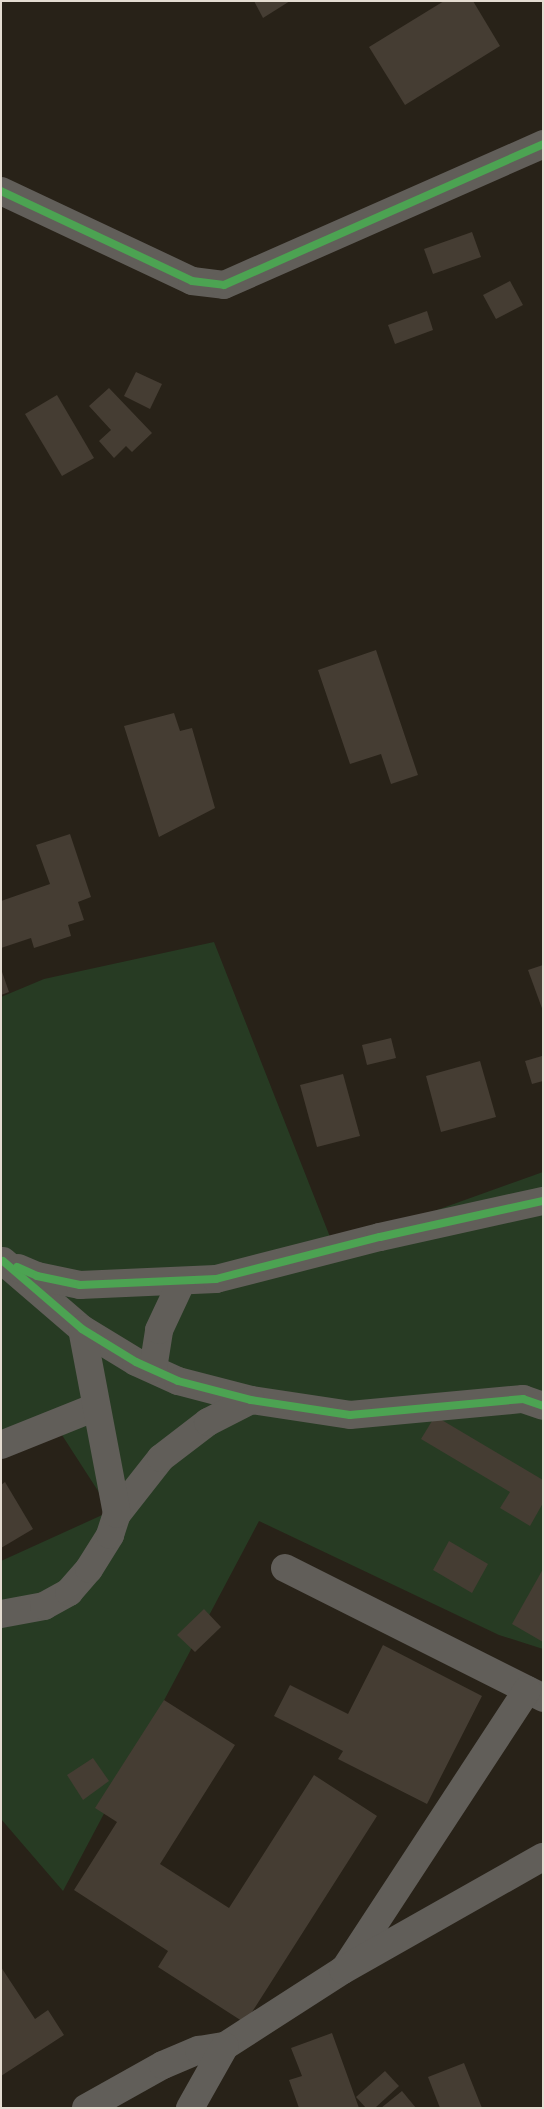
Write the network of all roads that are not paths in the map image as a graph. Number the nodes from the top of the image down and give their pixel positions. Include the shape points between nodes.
1 (543, 144) edge
2 (1, 191) edge
3 (543, 1201) edge
4 (2, 1260) edge
5 (182, 1281) junction
6 (82, 1329) junction
7 (153, 1369) junction
8 (251, 1400) junction
9 (536, 1401) edge
10 (96, 1407) junction
11 (1, 1445) edge
12 (117, 1514) junction
13 (285, 1568) dead end
14 (1, 1614) edge
15 (535, 1694) edge
16 (543, 1858) edge
17 (343, 1970) junction
18 (224, 2046) junction
19 (86, 2108) edge
20 (190, 2108) edge

1 - 2 street via 224,285 192,281
3 - 5 street via 380,1237 242,1273
4 - 5 street via 37,1276 80,1285
4 - 6 street
5 - 7 street via 159,1330
6 - 7 street
6 - 10 street
7 - 8 street via 178,1381
8 - 9 street via 350,1415
8 - 12 street via 208,1422 161,1458
10 - 11 street
10 - 12 street via 113,1478
12 - 14 street via 110,1535 89,1569 69,1592 44,1606
13 - 15 street
15 - 17 street
16 - 17 street
17 - 18 street
18 - 19 street via 199,2050 163,2065
18 - 20 street

